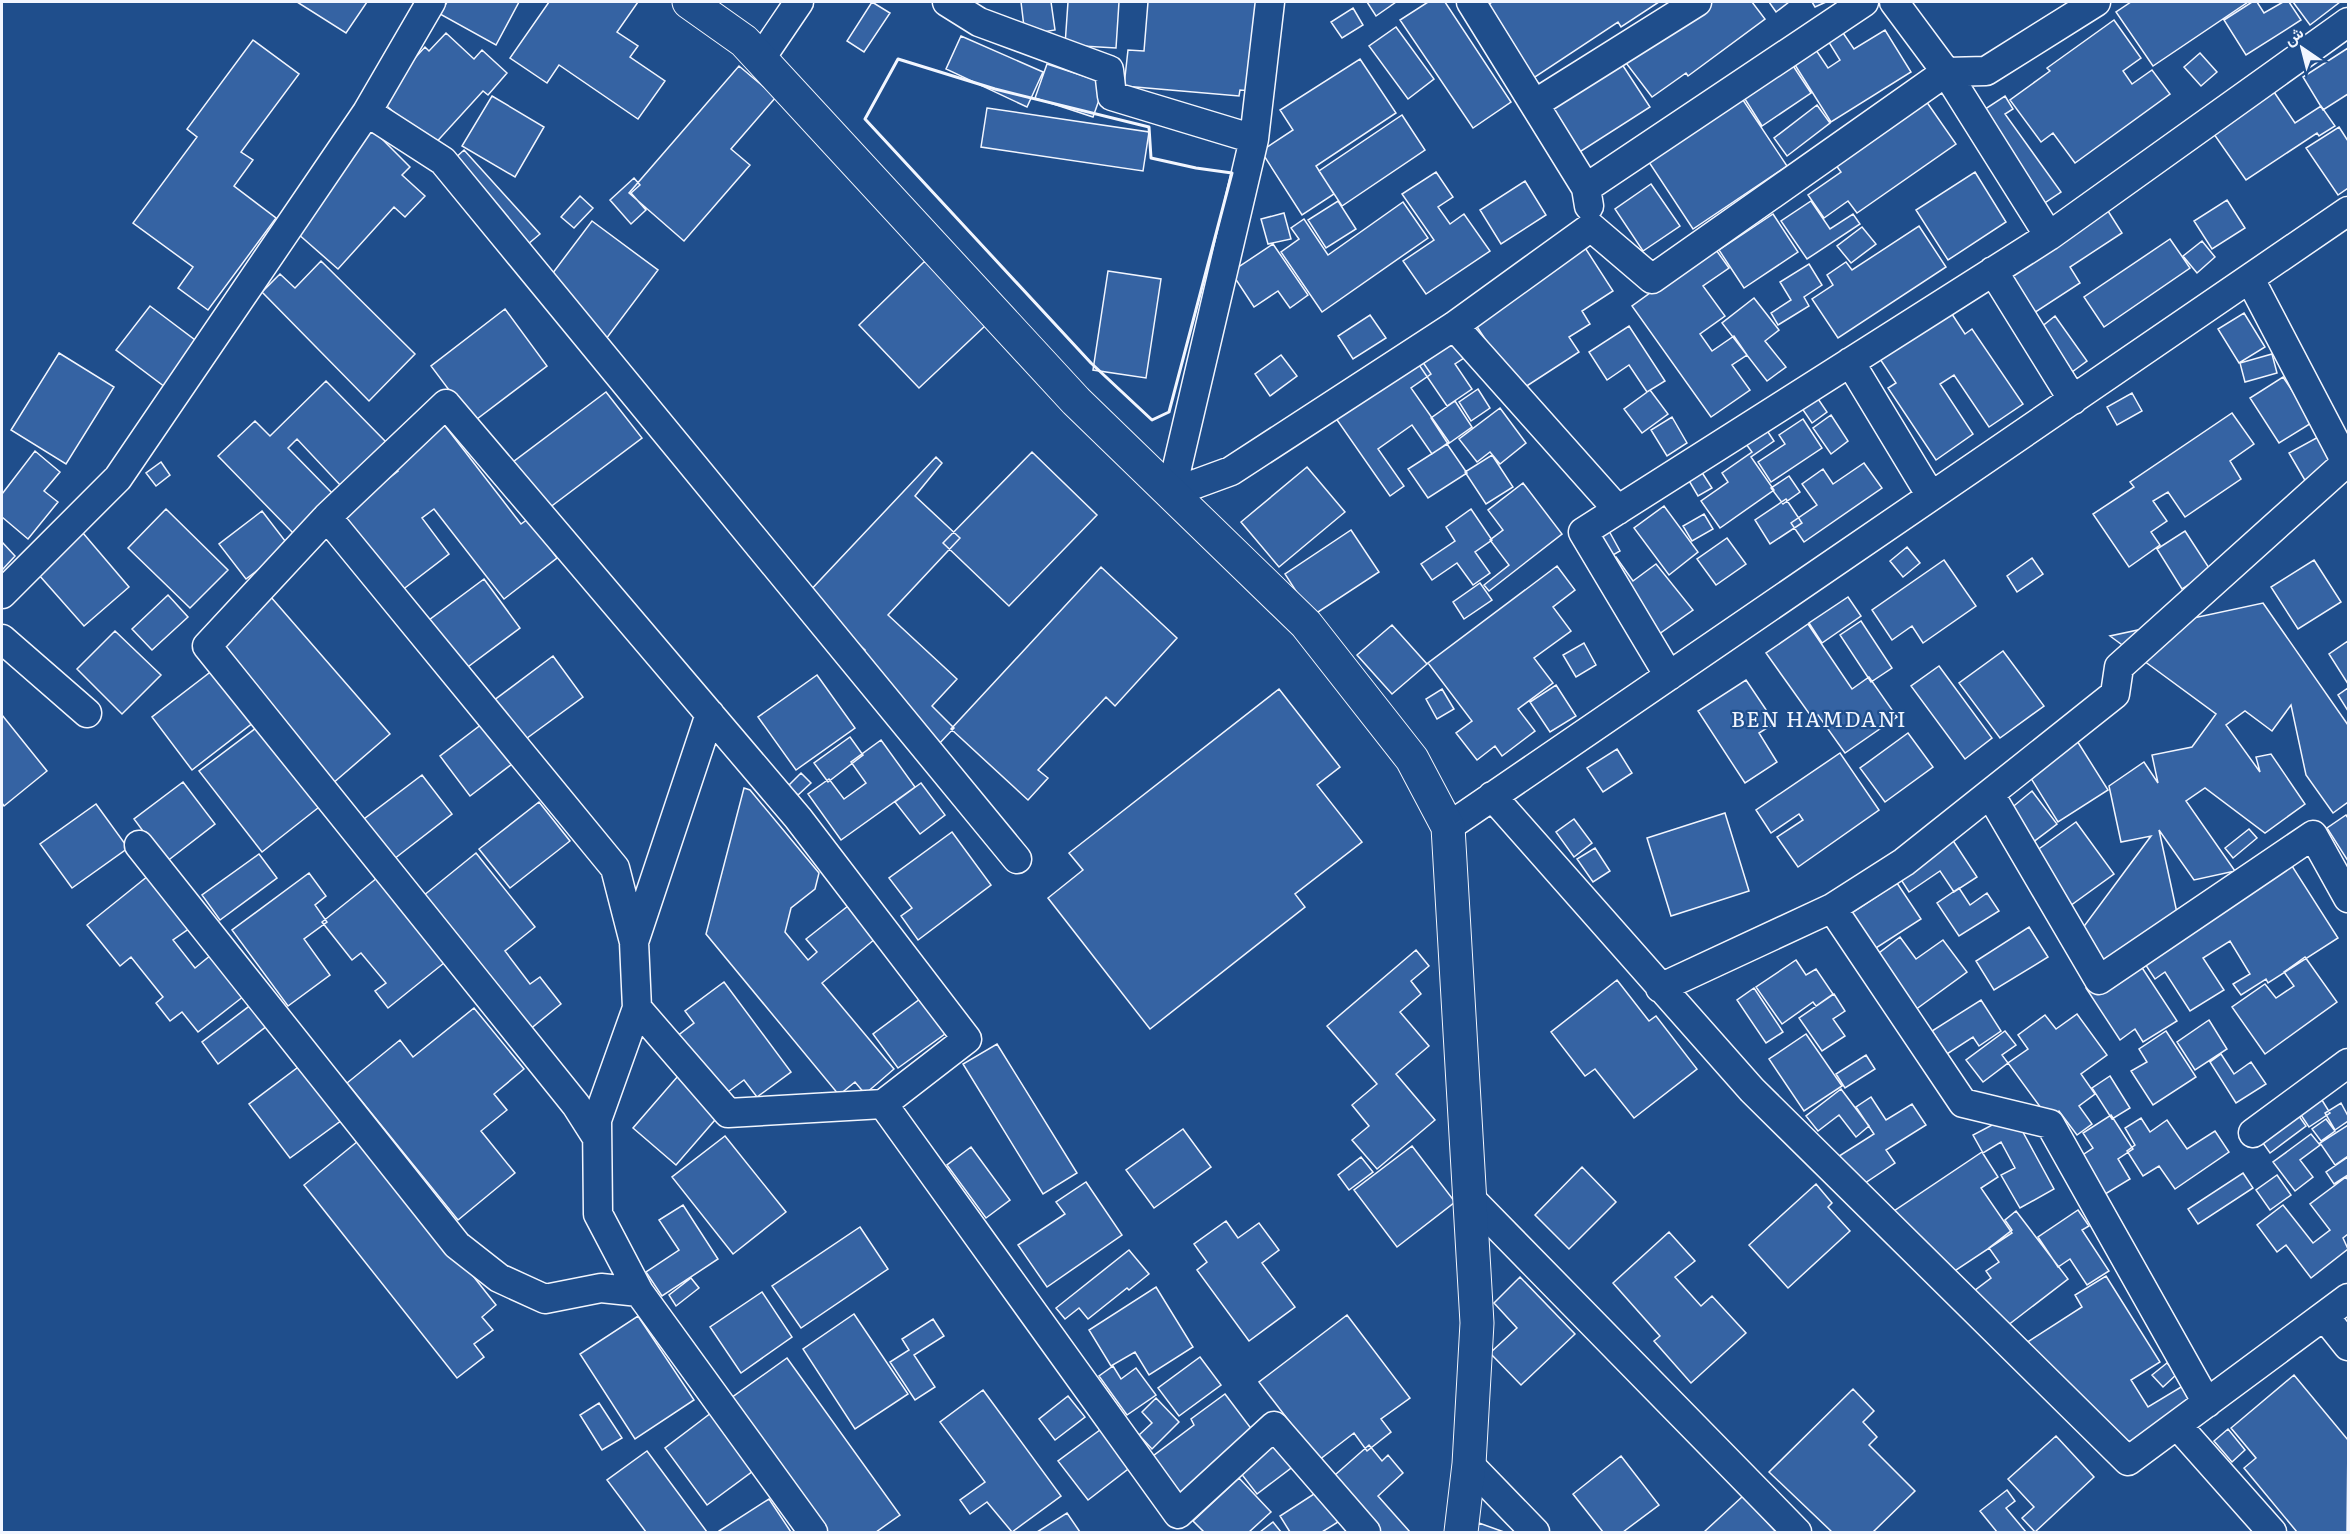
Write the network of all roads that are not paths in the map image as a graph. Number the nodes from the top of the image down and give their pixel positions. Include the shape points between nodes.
1 (431, 2) edge
2 (689, 2) edge
3 (799, 2) edge
4 (1270, 2) edge
5 (1697, 2) edge
6 (1864, 2) edge
7 (1894, 2) edge
8 (2096, 2) edge
9 (957, 5) edge
10 (1484, 6) edge
11 (2349, 22) edge
12 (761, 58) junction
13 (1946, 72) junction
14 (1536, 103) junction
15 (367, 112) junction
16 (1254, 139) junction
17 (1586, 188) junction
18 (2349, 211) edge
19 (1591, 228) junction
20 (2049, 236) junction
21 (1993, 271) junction
22 (2250, 279) junction
23 (1454, 326) junction
24 (1850, 362) junction
25 (2073, 400) junction
26 (2348, 463) edge
27 (1171, 493) junction
28 (1930, 496) junction
29 (1617, 510) junction
30 (327, 517) junction
31 (2, 594) edge
32 (2, 639) edge
33 (1669, 675) junction
34 (87, 713) dead end
35 (710, 714) junction
36 (1990, 794) junction
37 (1492, 796) junction
38 (1448, 827) junction
39 (139, 844) dead end
40 (1017, 859) dead end
41 (2349, 898) edge
42 (1832, 908) junction
43 (634, 942) junction
44 (1660, 988) junction
45 (637, 1008) junction
46 (2349, 1063) edge
47 (883, 1104) junction
48 (2253, 1133) dead end
49 (597, 1138) junction
50 (1470, 1198) junction
51 (639, 1292) junction
52 (2349, 1298) edge
53 (2324, 1316) junction
54 (2349, 1346) edge
55 (2207, 1403) junction
56 (2177, 1425) junction
57 (1469, 1464) junction
58 (813, 1533) edge
59 (1366, 1533) edge
60 (1461, 1533) edge
61 (1535, 1533) edge
62 (1797, 1533) edge
63 (2272, 1533) edge

1 - 15 street
2 - 12 street
3 - 12 street
4 - 16 street
5 - 14 street
6 - 17 street
7 - 13 street
8 - 13 street via 1986,72
9 - 16 street via 980,22 1109,70 1112,96
10 - 14 street
11 - 20 street
12 - 27 street via 1076,401
13 - 19 street via 1652,279
13 - 20 street
14 - 17 street
15 - 31 street via 118,478
15 - 40 street via 443,160
16 - 27 street
17 - 19 street
18 - 22 street
19 - 23 street
20 - 21 street
21 - 24 street
21 - 25 street
22 - 25 street
22 - 26 street
23 - 27 street via 1231,471
23 - 29 street
24 - 28 street
24 - 29 street
25 - 28 street
26 - 36 street via 2119,667 2115,694
27 - 38 street via 1306,624 1412,759
28 - 33 street
29 - 33 street via 1583,532
30 - 35 street via 446,404
30 - 43 street via 615,868
30 - 49 street via 207,646 568,1096
32 - 34 street
33 - 37 street
35 - 43 street
35 - 47 street via 798,818 967,1039
36 - 41 street via 2099,980 2313,835
36 - 42 street via 1904,862
37 - 38 street
37 - 44 street
38 - 50 street
39 - 51 street via 457,1245 499,1278 546,1299 601,1288
42 - 44 street
42 - 55 street via 1963,1103 2050,1124
43 - 45 street
44 - 56 street via 1752,1090 2128,1461
45 - 47 street via 728,1113
45 - 49 street via 597,1120
46 - 48 street
47 - 59 street via 1178,1514 1274,1426
49 - 51 street via 598,1214
50 - 57 street via 1478,1323
50 - 62 street
51 - 58 street
52 - 53 street
53 - 54 street
53 - 55 street
55 - 56 street
56 - 63 street
57 - 60 street
57 - 61 street

